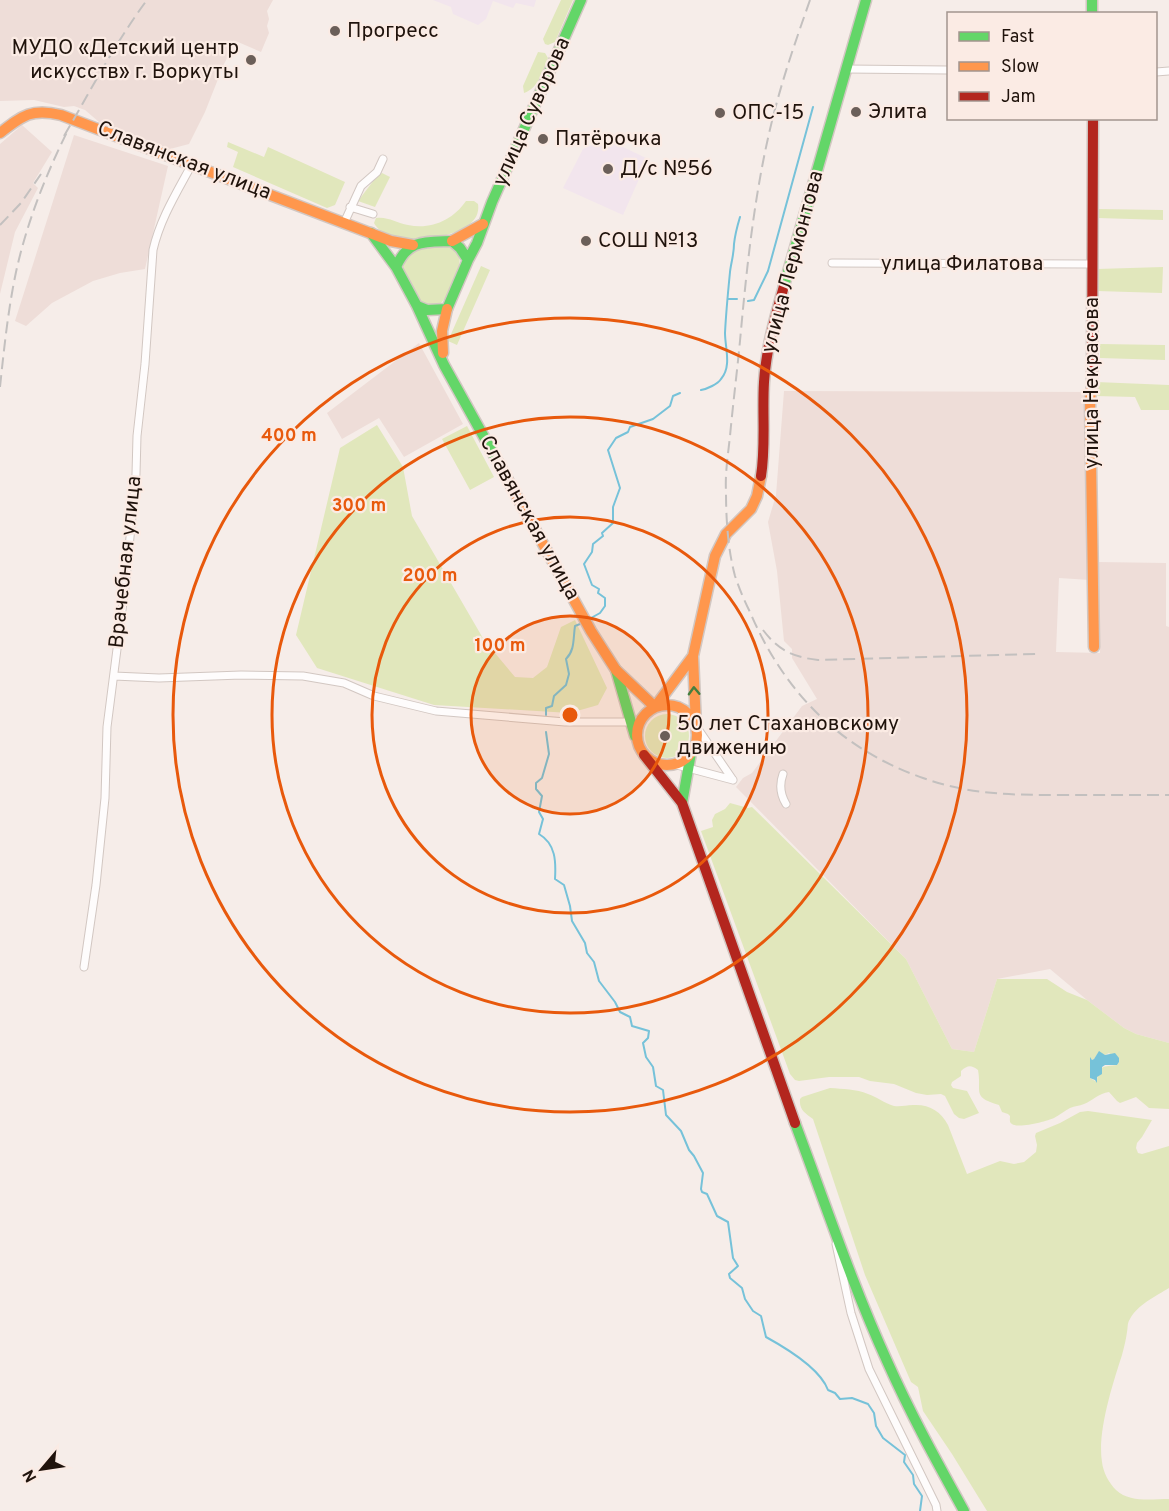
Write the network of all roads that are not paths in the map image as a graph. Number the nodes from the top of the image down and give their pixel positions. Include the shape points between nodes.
1 (581, 0) edge
2 (866, 0) edge
3 (846, 69) junction
4 (947, 70) edge
5 (1093, 120) edge
6 (0, 133) edge
7 (383, 159) dead end
8 (192, 164) junction
9 (351, 207) junction
10 (373, 214) dead end
11 (345, 223) junction
12 (483, 224) junction
13 (370, 233) junction
14 (453, 241) junction
15 (413, 245) junction
16 (468, 260) junction
17 (832, 263) dead end
18 (1091, 264) junction
19 (396, 267) junction
20 (417, 306) junction
21 (447, 309) junction
22 (444, 365) junction
23 (1094, 647) dead end
24 (693, 656) junction
25 (616, 670) junction
26 (114, 676) junction
27 (655, 707) junction
28 (631, 722) junction
29 (696, 726) junction
30 (638, 744) junction
31 (691, 753) junction
32 (644, 755) junction
33 (673, 764) junction
34 (688, 768) junction
35 (783, 774) dead end
36 (682, 803) junction
37 (786, 804) dead end
38 (84, 967) dead end
39 (831, 1221) junction
40 (937, 1511) edge
41 (964, 1511) edge

1 - 12 main road, улица Суворова
2 - 3 main road, улица Лермонтова
3 - 4 street
3 - 24 main road, улица Лермонтова via 772,329 764,381 758,493 748,514 728,531 715,556
5 - 18 main road, улица Некрасова
6 - 8 main road, Славянская улица via 23,116 47,111
7 - 9 street via 377,172 361,186
8 - 11 main road, Славянская улица
8 - 26 street, Врачебная улица via 165,213 153,250 136,474
9 - 10 street
9 - 11 street
11 - 13 main road, Славянская улица
12 - 14 main road
12 - 16 main road, улица Суворова
13 - 15 main road, Славянская улица
13 - 19 main road
14 - 15 main road
14 - 16 main road
15 - 19 main road via 402,252
16 - 21 main road
17 - 18 street, улица Филатова
18 - 23 main road, улица Некрасова
19 - 20 main road
20 - 21 main road
20 - 22 main road, Славянская улица
21 - 22 main road via 441,335
22 - 25 main road, Славянская улица
24 - 27 main road
29 -> 24 main road
25 - 27 main road, Славянская улица
25 - 28 main road, Славянская улица
26 - 28 street via 303,676 344,683 374,696 436,711 565,722
26 - 38 street, Врачебная улица via 107,727 105,798
27 - 29 main road via 680,708
27 - 30 main road via 639,723
28 - 30 main road, Славянская улица
29 - 31 main road
29 - 34 street via 733,780
30 - 32 main road
31 - 33 main road
31 - 34 main road
32 - 33 main road via 661,765
32 - 36 main road
33 - 34 street
34 - 36 main road
35 - 37 street via 780,788
36 - 39 main road
39 - 40 street via 868,1369
39 - 41 main road via 893,1374

